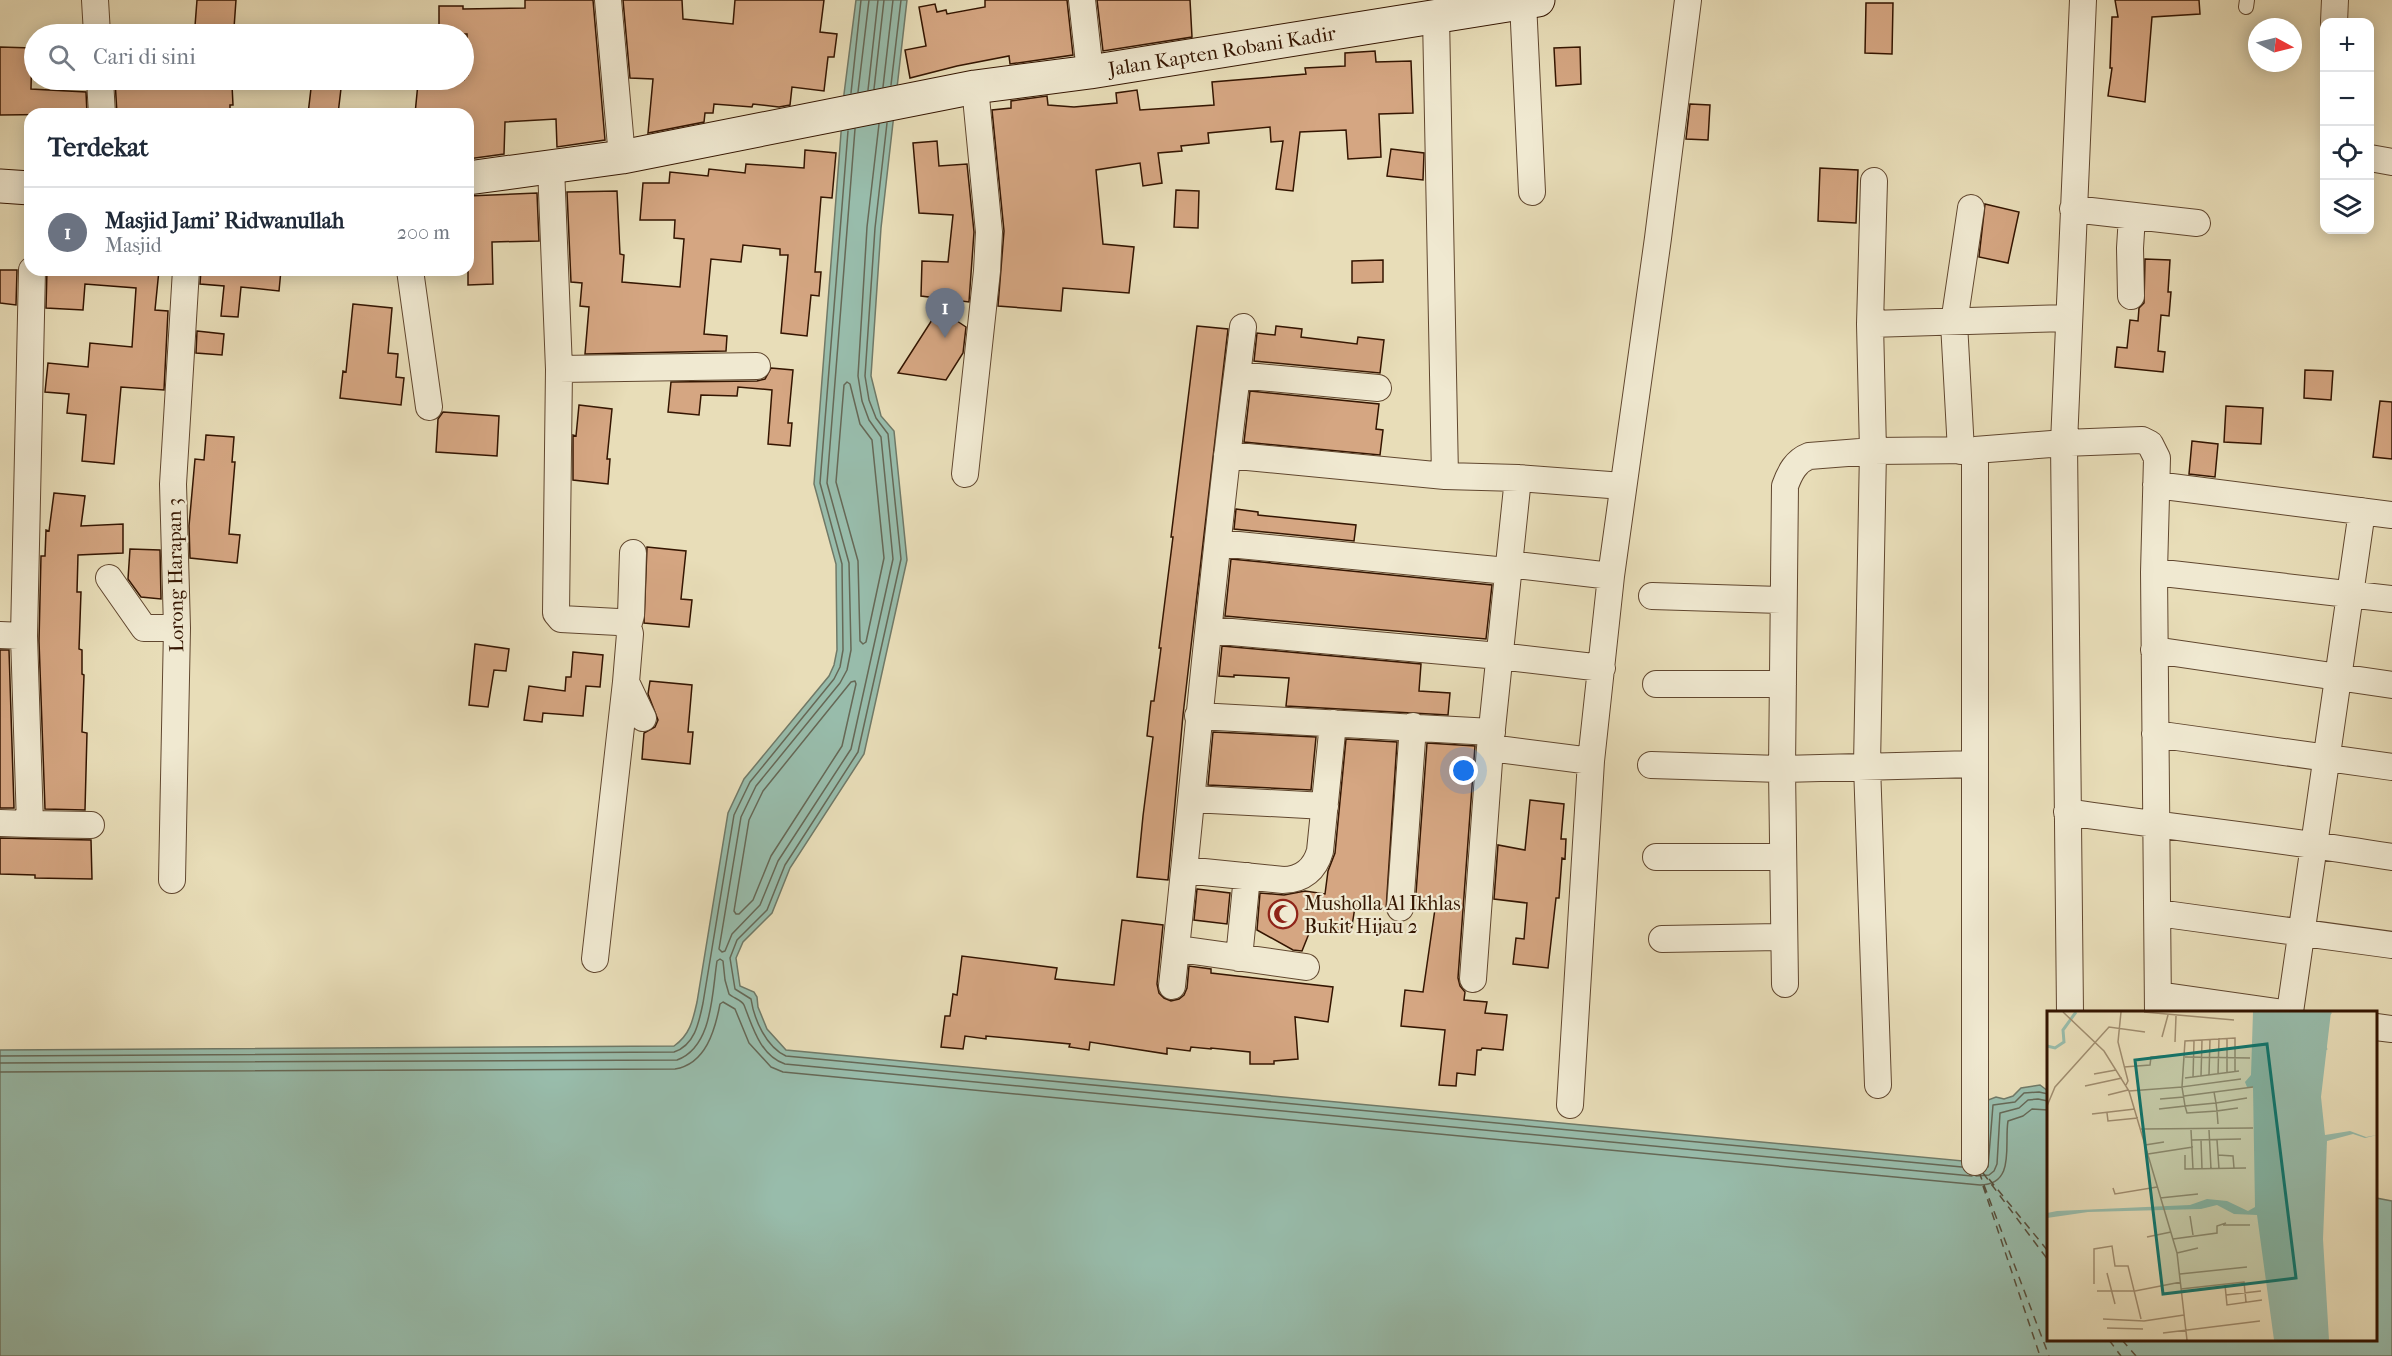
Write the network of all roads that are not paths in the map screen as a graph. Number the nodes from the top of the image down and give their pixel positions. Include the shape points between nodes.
1 (95, 0) edge
2 (608, 0) edge
3 (1082, 0) edge
4 (1688, 0) edge
5 (2083, 0) edge
6 (2335, 0) edge
7 (1531, 1) edge
8 (1436, 17) junction
9 (2334, 18) edge
10 (96, 24) edge
11 (1090, 72) junction
12 (975, 87) junction
13 (101, 90) edge
14 (102, 108) edge
15 (622, 157) junction
16 (2374, 159) edge
17 (2392, 162) edge
18 (550, 167) junction
19 (474, 177) edge
20 (1874, 181) dead end
21 (0, 186) edge
22 (24, 188) edge
23 (1532, 192) dead end
24 (1971, 208) dead end
25 (2073, 209) junction
26 (2132, 216) junction
27 (2198, 223) dead end
28 (32, 276) edge
29 (186, 276) edge
30 (411, 276) edge
31 (2132, 296) dead end
32 (2068, 318) junction
33 (1954, 323) junction
34 (1870, 324) junction
35 (1243, 327) dead end
36 (757, 366) dead end
37 (559, 369) junction
38 (1237, 375) junction
39 (1378, 388) dead end
40 (429, 407) dead end
41 (2064, 443) junction
42 (1968, 450) junction
43 (1873, 452) junction
44 (1227, 455) junction
45 (965, 474) dead end
46 (1445, 476) junction
47 (1518, 478) junction
48 (2156, 485) junction
49 (1623, 486) junction
50 (2362, 512) junction
51 (2392, 515) edge
52 (1218, 543) junction
53 (633, 553) dead end
54 (1508, 567) junction
55 (2154, 572) junction
56 (1611, 576) junction
57 (109, 578) dead end
58 (2351, 593) junction
59 (1652, 596) dead end
60 (2392, 599) edge
61 (1783, 600) junction
62 (628, 626) junction
63 (177, 628) junction
64 (1209, 630) junction
65 (12, 636) edge
66 (2154, 650) junction
67 (1499, 656) junction
68 (1602, 668) junction
69 (2340, 677) junction
70 (626, 682) junction
71 (1656, 684) dead end
72 (1783, 684) junction
73 (2392, 686) edge
74 (1198, 716) junction
75 (643, 718) dead end
76 (1333, 723) junction
77 (1413, 726) junction
78 (2155, 734) junction
79 (1491, 740) junction
80 (2327, 757) junction
81 (1591, 761) junction
82 (1974, 764) junction
83 (1651, 765) dead end
84 (1867, 765) junction
85 (2392, 767) edge
86 (1782, 769) junction
87 (1192, 799) junction
88 (1325, 806) junction
89 (2067, 812) junction
90 (0, 823) edge
91 (30, 824) junction
92 (91, 825) dead end
93 (2155, 825) junction
94 (2316, 844) junction
95 (1656, 857) dead end
96 (1783, 857) junction
97 (2392, 857) edge
98 (1184, 870) junction
99 (1247, 876) junction
100 (172, 880) dead end
101 (1400, 908) dead end
102 (2158, 914) junction
103 (2303, 932) junction
104 (1784, 937) junction
105 (1662, 939) dead end
106 (2392, 945) edge
107 (1186, 951) dead end
108 (1239, 958) junction
109 (595, 959) dead end
110 (1306, 967) dead end
111 (1473, 979) dead end
112 (1785, 984) dead end
113 (1172, 986) dead end
114 (2158, 1004) edge
115 (2070, 1011) edge
116 (2262, 1011) edge
117 (2290, 1011) edge
118 (2377, 1027) edge
119 (2392, 1029) edge
120 (1878, 1085) dead end
121 (1570, 1105) dead end
122 (1975, 1162) dead end

1 - 10 street
2 - 15 street
3 - 11 street
4 - 49 street
5 - 25 street
6 - 9 street
7 - 8 main road, Jalan Kapten Robani Kadir
7 - 23 street
8 - 11 main road, Jalan Kapten Robani Kadir
8 - 46 street
11 - 12 main road, Jalan Kapten Robani Kadir
12 - 15 main road, Jalan Kapten Robani Kadir
12 - 45 street via 989,232
13 - 14 street
15 - 18 main road, Jalan Kapten Robani Kadir
16 - 17 street
18 - 19 main road, Jalan Kapten Robani Kadir
18 - 37 street
20 - 34 street
21 - 22 main road
24 - 33 street
25 - 26 street
25 - 32 street
26 - 27 street
26 - 31 street
28 - 65 street
29 - 63 street, Lorong Harapan 3 via 173,484
30 - 40 street
32 - 33 street
32 - 41 street
33 - 34 street
33 - 42 street
34 - 43 street
35 - 38 street
36 - 37 street
37 - 62 street via 556,613 561,619
38 - 39 street
38 - 44 street
41 - 42 street
41 - 48 street via 2142,440 2150,444 2157,458
41 - 89 street
42 - 43 street
42 - 82 street
43 - 61 street via 1809,456 1793,468 1785,486
43 - 84 street
44 - 46 street
44 - 52 street
46 - 47 street
47 - 49 street
47 - 54 street
48 - 50 street
48 - 55 street
49 - 56 street
50 - 51 street
50 - 58 street
52 - 54 street
52 - 64 street
53 - 62 street
54 - 56 street
54 - 67 street
55 - 58 street
55 - 66 street
56 - 68 street
57 - 63 street via 144,628
58 - 60 street
58 - 69 street
59 - 61 street
61 - 72 street
62 - 70 street
63 - 100 street, Lorong Harapan 3
64 - 67 street
64 - 74 street
65 - 91 street
66 - 69 street
66 - 78 street
67 - 68 street
67 - 79 street
68 - 81 street
69 - 73 street
69 - 80 street
70 - 75 street
70 - 109 street
71 - 72 street
72 - 86 street
74 - 76 street
74 - 87 street
76 - 77 street
76 - 88 street
77 - 79 street
77 - 101 street
78 - 80 street
78 - 93 street
79 - 81 street
79 - 111 street
80 - 85 street
80 - 94 street
81 - 121 street
82 - 84 street
82 - 122 street
83 - 86 street
84 - 86 street
84 - 120 street
86 - 96 street
87 - 88 street
87 - 98 street
88 - 99 street via 1316,863 1305,875 1290,880
89 - 93 street
89 - 115 street
90 - 91 street
91 - 92 street
93 - 94 street
93 - 102 street
94 - 97 street
94 - 103 street
95 - 96 street
96 - 104 street
98 - 99 street
98 - 113 street
99 - 108 street
102 - 103 street
102 - 114 street
103 - 106 street
103 - 117 street
104 - 105 street
104 - 112 street
107 - 108 street
108 - 110 street
114 - 116 street
118 - 119 street

